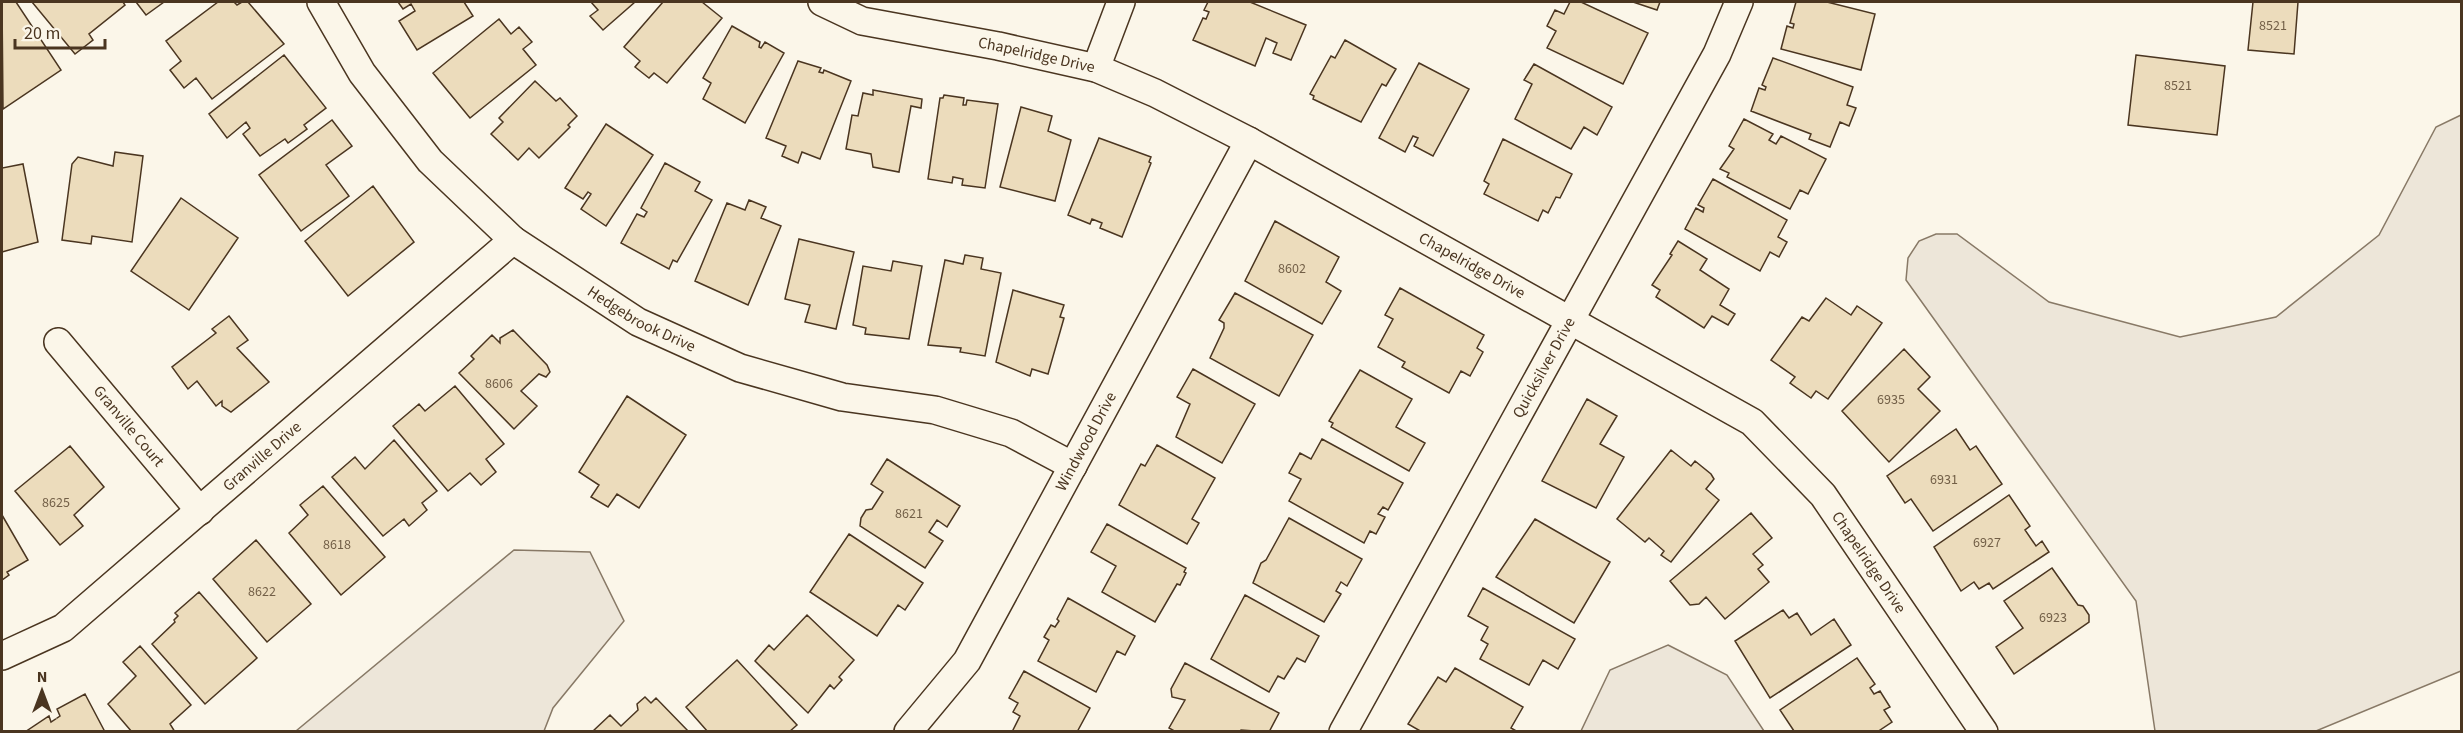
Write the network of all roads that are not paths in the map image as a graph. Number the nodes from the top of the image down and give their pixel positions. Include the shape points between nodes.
1 (321, 2) edge
2 (822, 2) edge
3 (1121, 2) edge
4 (1739, 2) edge
5 (1096, 68) junction
6 (1249, 141) junction
7 (513, 240) junction
8 (1571, 320) junction
9 (57, 342) dead end
10 (1073, 466) junction
11 (200, 511) junction
12 (2, 656) edge
13 (908, 732) edge
14 (1343, 732) edge
15 (1984, 732) edge

1 - 7 street, Hedgebrook Drive via 362,73 430,161
2 - 5 street, Chapelridge Drive via 862,21
3 - 5 street
4 - 8 street, Quicksilver Drive via 1717,54
5 - 6 street, Chapelridge Drive
6 - 8 street, Chapelridge Drive
6 - 10 street, Windwood Drive
7 - 10 street, Hedgebrook Drive via 638,322 740,368 842,397 935,410 1011,433
7 - 11 street, Granville Drive
8 - 14 street, Quicksilver Drive
8 - 15 street, Chapelridge Drive via 1752,422 1823,495
9 - 11 street, Granville Court
10 - 13 street, Windwood Drive via 967,661
11 - 12 street, Granville Drive via 63,628

